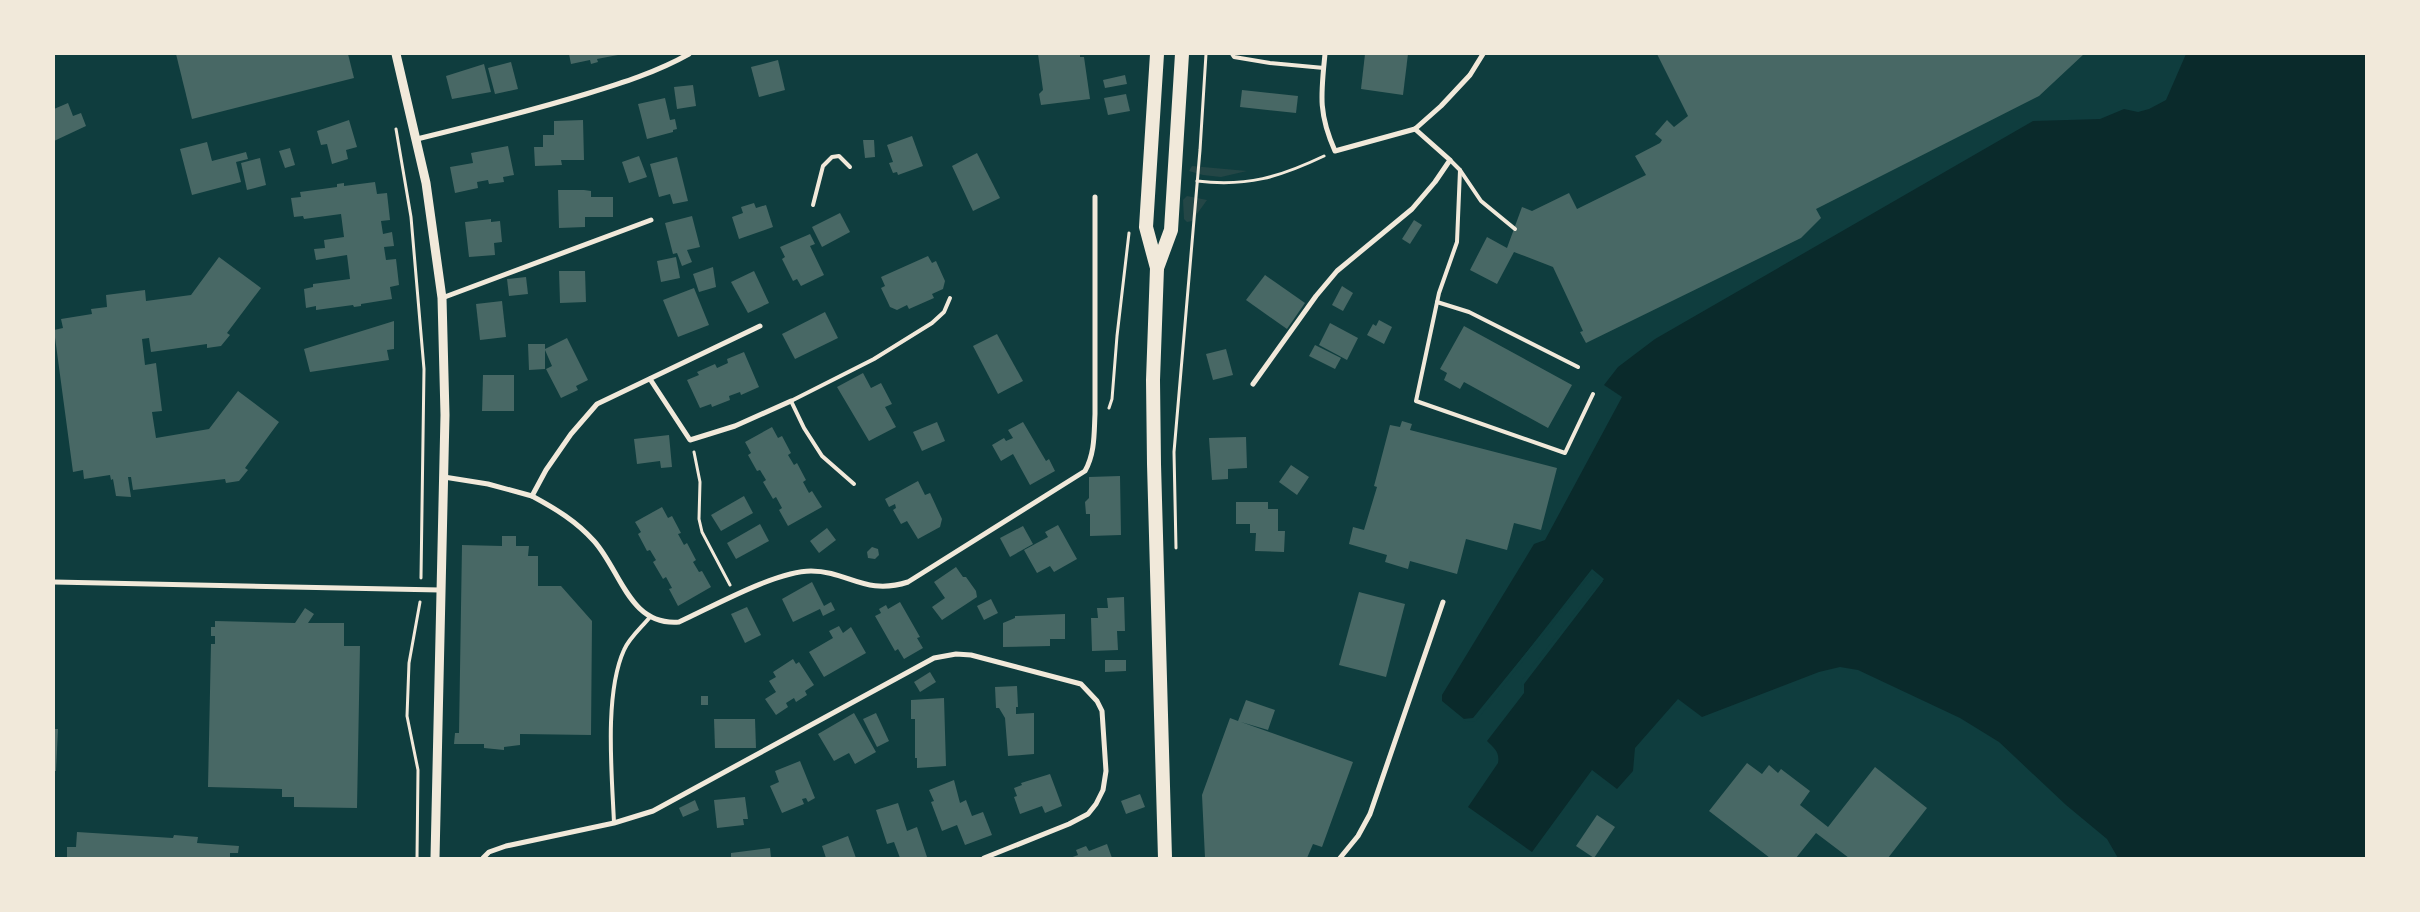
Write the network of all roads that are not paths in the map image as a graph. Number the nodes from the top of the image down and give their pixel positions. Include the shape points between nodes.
1 (396, 54) edge
2 (689, 54) edge
3 (1157, 54) edge
4 (1182, 54) edge
5 (1232, 54) edge
6 (1325, 54) edge
7 (1483, 54) edge
8 (1324, 68) junction
9 (1415, 130) junction
10 (417, 139) junction
11 (1450, 160) junction
12 (850, 168) dead end
13 (1460, 170) junction
14 (1095, 197) dead end
15 (814, 206) dead end
16 (651, 220) dead end
17 (1515, 229) dead end
18 (1157, 268) junction
19 (442, 298) junction
20 (950, 298) dead end
21 (1437, 302) junction
22 (760, 326) dead end
23 (1578, 367) dead end
24 (650, 379) junction
25 (1252, 384) dead end
26 (1593, 394) dead end
27 (791, 401) junction
28 (444, 477) junction
29 (854, 484) dead end
30 (532, 496) junction
31 (54, 582) edge
32 (440, 590) junction
33 (1443, 602) dead end
34 (650, 617) junction
35 (614, 823) junction
36 (435, 858) edge
37 (483, 858) edge
38 (984, 858) edge
39 (1165, 858) edge
40 (1340, 858) edge

1 - 10 street
2 - 10 street via 670,65 624,82 527,112
3 - 18 highway via 1146,227
4 - 18 highway via 1171,230
5 - 8 lane via 1270,63
6 - 8 street
7 - 9 street via 1470,75
8 - 9 street via 1323,121 1335,151
9 - 11 street
10 - 19 street
11 - 13 lane
11 - 25 street via 1412,209 1337,271
12 - 15 lane via 839,156 832,157 823,166
13 - 17 lane via 1481,201
13 - 21 lane via 1457,242
14 - 34 street via 1094,450 1085,471 908,582 878,587 814,571 797,572 678,622
16 - 19 street
18 - 39 highway via 1154,464
19 - 28 street
20 - 27 lane via 944,312 932,323 874,359
21 - 23 lane via 1468,312
21 - 26 lane via 1416,401 1565,453
22 - 24 street
24 - 27 street via 690,440 735,426
24 - 30 street via 597,404 561,448
27 - 29 lane via 822,456
28 - 30 street
28 - 32 street
30 - 34 street via 554,507 596,543 637,607
31 - 32 street
32 - 36 street
33 - 40 street via 1370,814
34 - 35 lane via 624,649 614,680 611,762
35 - 37 street via 506,846 489,852
35 - 38 street via 653,811 934,658 956,654 1080,684 1102,711 1106,772 1103,790 1088,814

